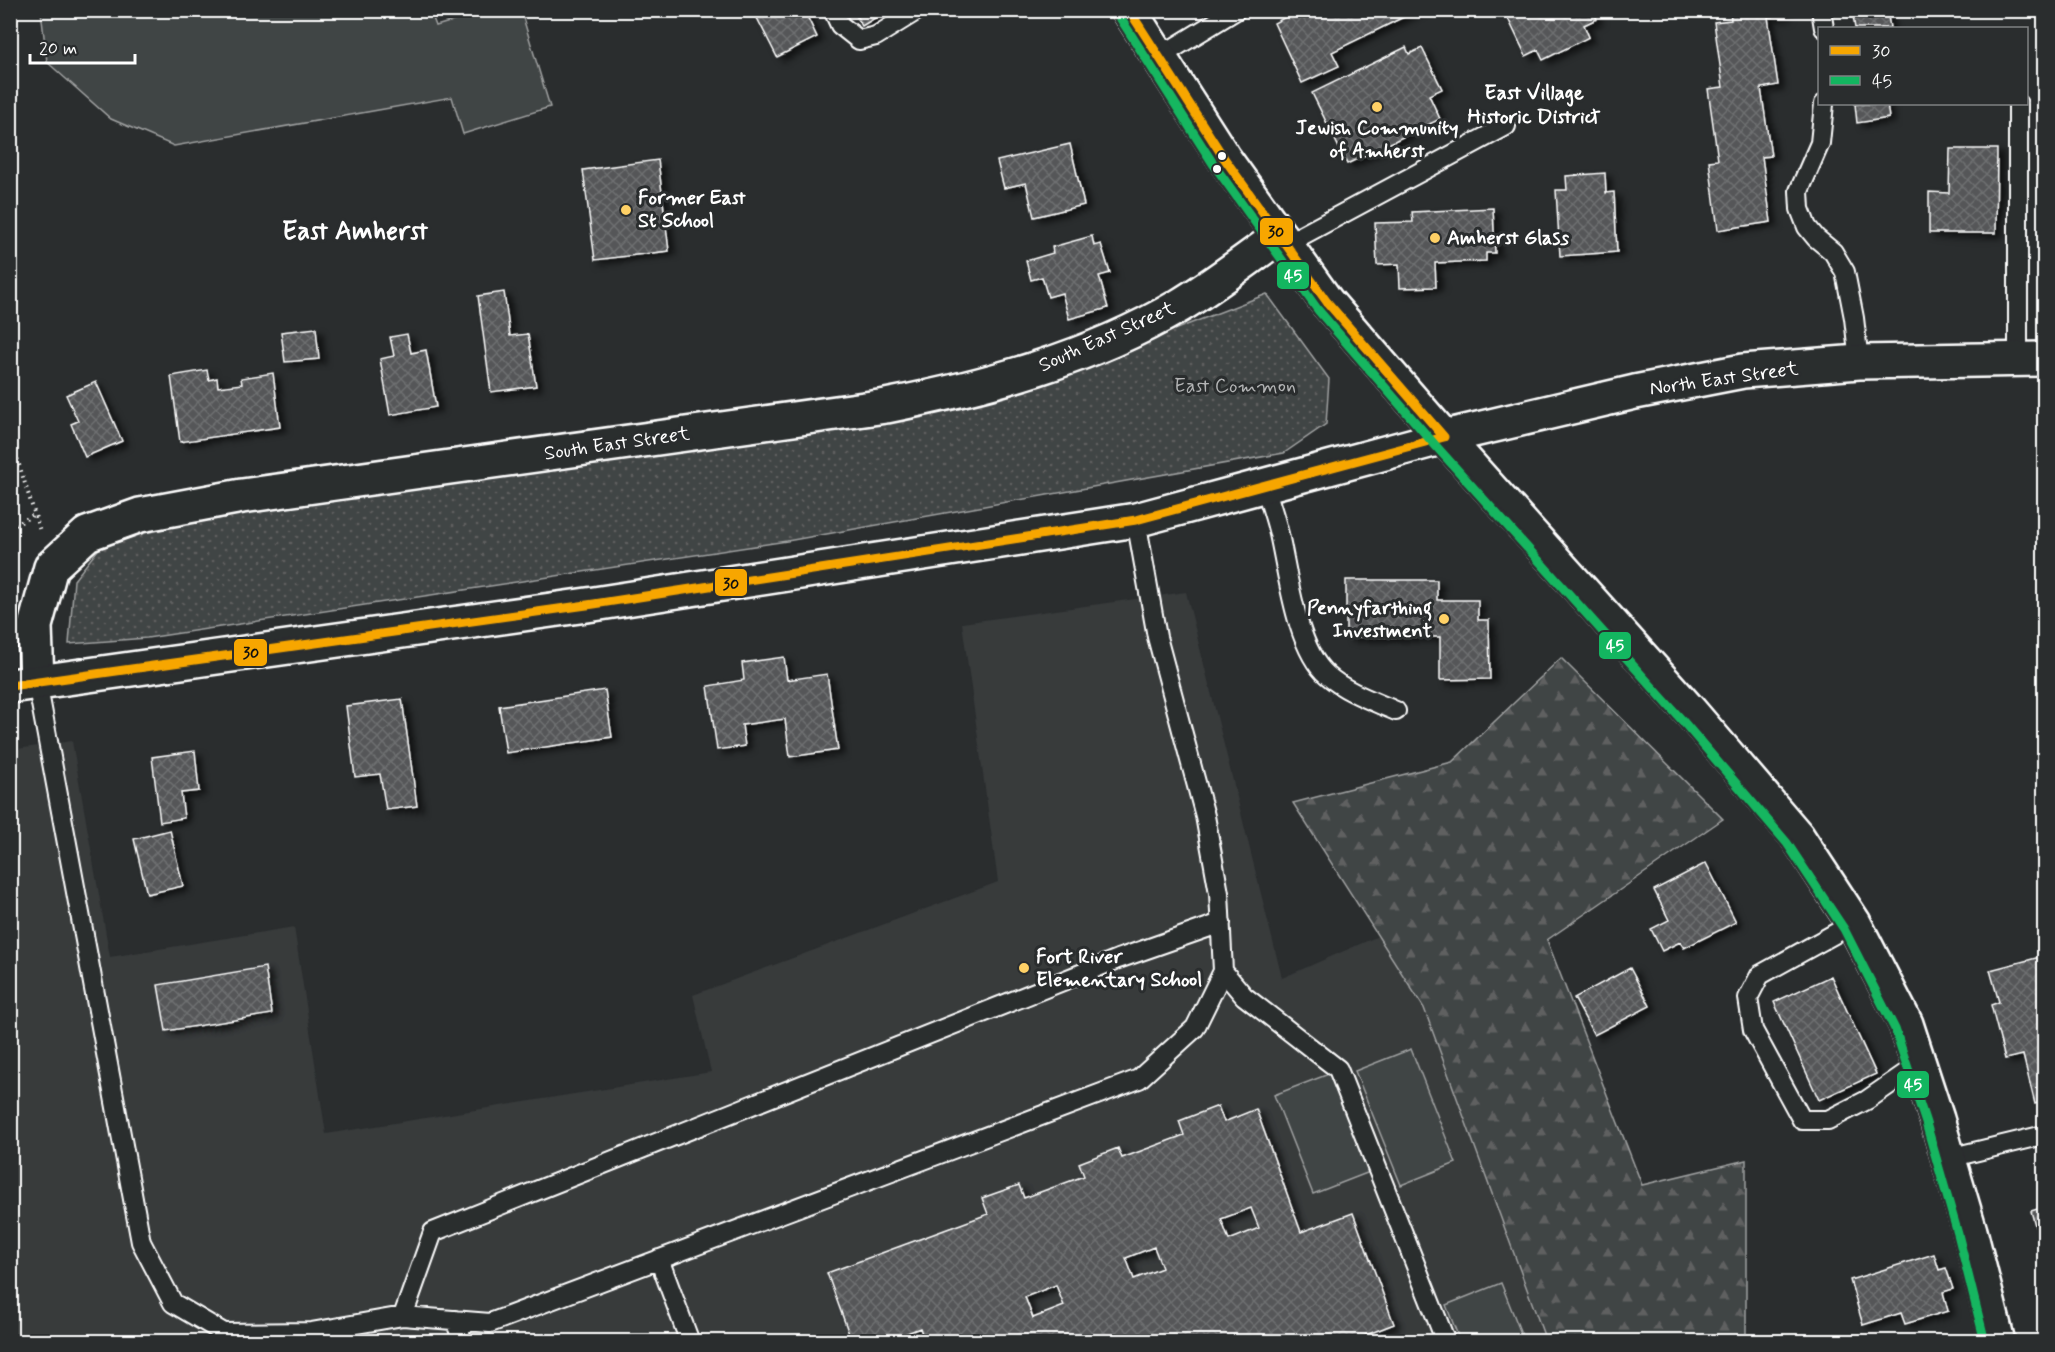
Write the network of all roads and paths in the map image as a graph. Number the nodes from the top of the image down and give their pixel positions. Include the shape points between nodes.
1 (833, 10) edge
2 (918, 10) edge
3 (1129, 10) edge
4 (1236, 10) edge
5 (1821, 10) edge
6 (1824, 27) edge
7 (1160, 57) junction
8 (1824, 105) edge
9 (2018, 105) edge
10 (1506, 126) dead end
11 (1283, 240) junction
12 (2031, 359) edge
13 (1859, 362) junction
14 (10, 436) edge
15 (1444, 437) junction
16 (1265, 485) junction
17 (35, 514) junction
18 (1136, 520) junction
19 (10, 528) edge
20 (51, 567) junction
21 (24, 684) edge
22 (1396, 711) dead end
23 (1221, 923) junction
24 (1854, 923) junction
25 (1223, 970) junction
26 (1919, 1064) junction
27 (2044, 1135) edge
28 (1949, 1158) junction
29 (659, 1259) junction
30 (403, 1316) junction
31 (455, 1320) junction
32 (463, 1341) edge
33 (690, 1341) edge
34 (1446, 1341) edge
35 (1998, 1341) edge

1 - 2 lane via 840,25 859,40 876,36
3 - 7 main road
4 - 7 lane
5 - 6 lane
7 - 11 main road via 1224,158
8 - 13 lane via 1820,143 1799,191 1800,209 1807,227 1833,252 1845,272
9 - 12 lane
10 - 11 lane
11 - 15 main road via 1327,302
11 - 20 main road, South East Street via 1139,327 1056,363 954,392 886,406 242,496 140,515 87,534
12 - 13 main road, North East Street
13 - 15 main road, North East Street via 1743,371
14 - 17 path
15 - 16 main road
15 - 24 main road via 1797,836
16 - 18 main road
16 - 22 lane via 1295,609 1310,652 1326,674 1343,687
17 - 19 path
17 - 20 path
18 - 21 main road via 594,604
18 - 23 lane via 1157,637 1205,816
20 - 21 main road
21 - 30 lane via 141,1242 172,1303 224,1333 310,1332
23 - 25 lane
23 - 30 lane via 1118,959 432,1232
24 - 26 main road via 1906,1024
24 - 26 lane via 1760,975 1748,998 1753,1029 1802,1120 1828,1120 1867,1100
25 - 29 lane via 1195,1028 1139,1079
25 - 34 lane via 1244,996 1338,1069
26 - 28 main road
27 - 28 lane
28 - 35 main road
29 - 31 lane via 490,1323
29 - 33 lane
30 - 31 lane
31 - 32 lane

